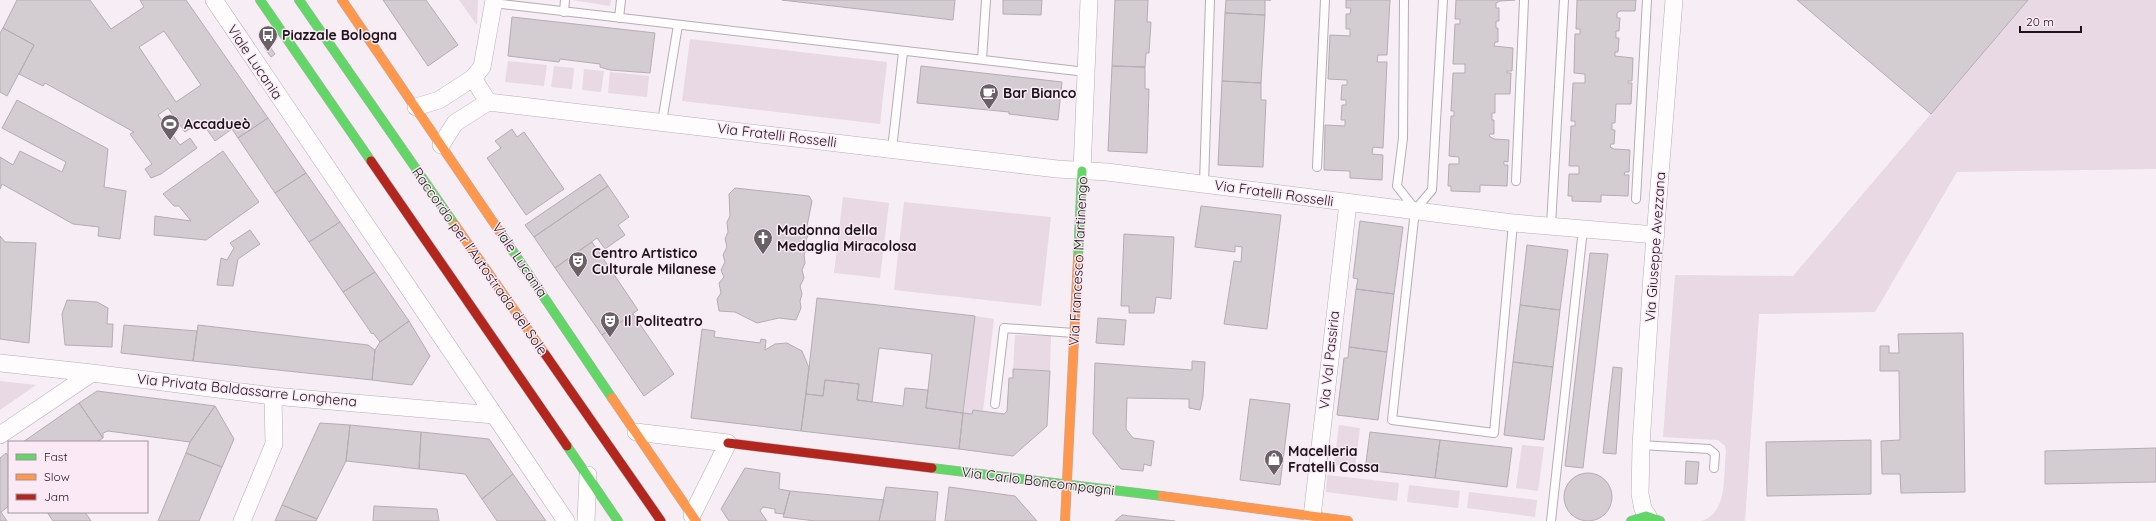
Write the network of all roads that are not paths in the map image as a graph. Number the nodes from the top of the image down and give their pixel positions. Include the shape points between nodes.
1 (214, 0) edge
2 (260, 0) edge
3 (299, 0) edge
4 (342, 0) edge
5 (565, 0) edge
6 (621, 0) edge
7 (986, 0) edge
8 (1089, 0) edge
9 (1210, 0) edge
10 (1325, 0) edge
11 (1404, 0) edge
12 (1442, 0) edge
13 (1524, 0) edge
14 (1564, 0) edge
15 (1647, 0) edge
16 (1674, 0) edge
17 (493, 2) edge
18 (564, 12) junction
19 (619, 18) junction
20 (678, 25) junction
21 (903, 52) junction
22 (982, 59) junction
23 (1086, 72) junction
24 (473, 78) junction
25 (488, 102) junction
26 (416, 107) junction
27 (662, 122) junction
28 (441, 145) junction
29 (892, 149) junction
30 (1317, 167) dead end
31 (1082, 171) junction
32 (1516, 181) dead end
33 (1204, 183) junction
34 (1636, 199) dead end
35 (1348, 203) junction
36 (1415, 210) junction
37 (1513, 223) junction
38 (1551, 225) junction
39 (1582, 229) junction
40 (1656, 235) junction
41 (1075, 333) junction
42 (0, 363) edge
43 (92, 373) junction
44 (272, 396) junction
45 (995, 404) dead end
46 (494, 415) junction
47 (636, 432) junction
48 (0, 436) edge
49 (728, 443) junction
50 (1640, 445) junction
51 (1714, 468) dead end
52 (588, 474) junction
53 (1067, 484) junction
54 (1312, 517) junction
55 (694, 518) edge
56 (1643, 519) edge
57 (242, 521) edge
58 (566, 521) edge
59 (586, 521) edge
60 (618, 521) edge
61 (661, 521) edge
62 (1065, 521) edge
63 (1348, 521) edge
64 (1551, 521) edge

1 - 46 street, Viale Lucania
2 - 52 main road
3 - 61 main road, Raccordo per l'Autostrada del Sole
4 - 26 main road, Viale Lucania
5 - 18 lane
6 - 19 lane
7 - 22 lane
8 - 23 street, Via Francesco Martinengo
9 - 33 lane
10 - 30 lane
11 - 36 lane via 1403,138 1397,186
12 - 36 lane via 1432,190
13 - 32 lane
14 - 38 lane
15 - 34 lane
16 - 40 street, Via Giuseppe Avezzana
17 - 18 lane
17 - 24 street via 482,67
18 - 19 lane
19 - 20 lane
20 - 21 lane
20 - 27 lane
21 - 22 lane
21 - 29 lane
22 - 23 lane
23 - 31 street, Via Francesco Martinengo
24 - 25 street
24 - 26 street via 439,100
25 - 27 street, Via Fratelli Rosselli
25 - 28 street via 455,123
26 - 28 main road, Viale Lucania
27 - 29 street, Via Fratelli Rosselli
28 - 47 main road, Viale Lucania
29 - 31 street, Via Fratelli Rosselli
31 - 33 street, Via Fratelli Rosselli
31 - 41 main road, Via Francesco Martinengo
33 - 35 street, Via Fratelli Rosselli
35 - 36 street, Via Fratelli Rosselli
35 - 54 street, Via Val Passiria
36 - 37 street, Via Fratelli Rosselli
36 - 37 lane via 1392,420 1494,433
37 - 38 street, Via Fratelli Rosselli
38 - 39 street, Via Fratelli Rosselli
39 - 40 street, Via Fratelli Rosselli
39 - 64 lane
40 - 50 street, Via Giuseppe Avezzana
41 - 45 lane via 1004,328
41 - 53 main road, Via Francesco Martinengo
42 - 43 street, Via Privata Baldassarre Longhena
43 - 44 street, Via Privata Baldassarre Longhena
43 - 48 street
44 - 46 street, Via Privata Baldassarre Longhena
44 - 57 street via 274,444
46 - 58 street, Viale Lucania
47 - 49 street, Via Carlo Boncompagni
47 - 55 main road, Viale Lucania
49 - 53 main road, Via Carlo Boncompagni
49 - 55 street
50 - 51 lane via 1709,449 1715,454
50 - 56 street, Via Giuseppe Avezzana
52 - 59 street
52 - 60 main road
53 - 54 main road, Via Carlo Boncompagni
53 - 62 main road, Via Francesco Martinengo
54 - 63 main road, Via Carlo Boncompagni

